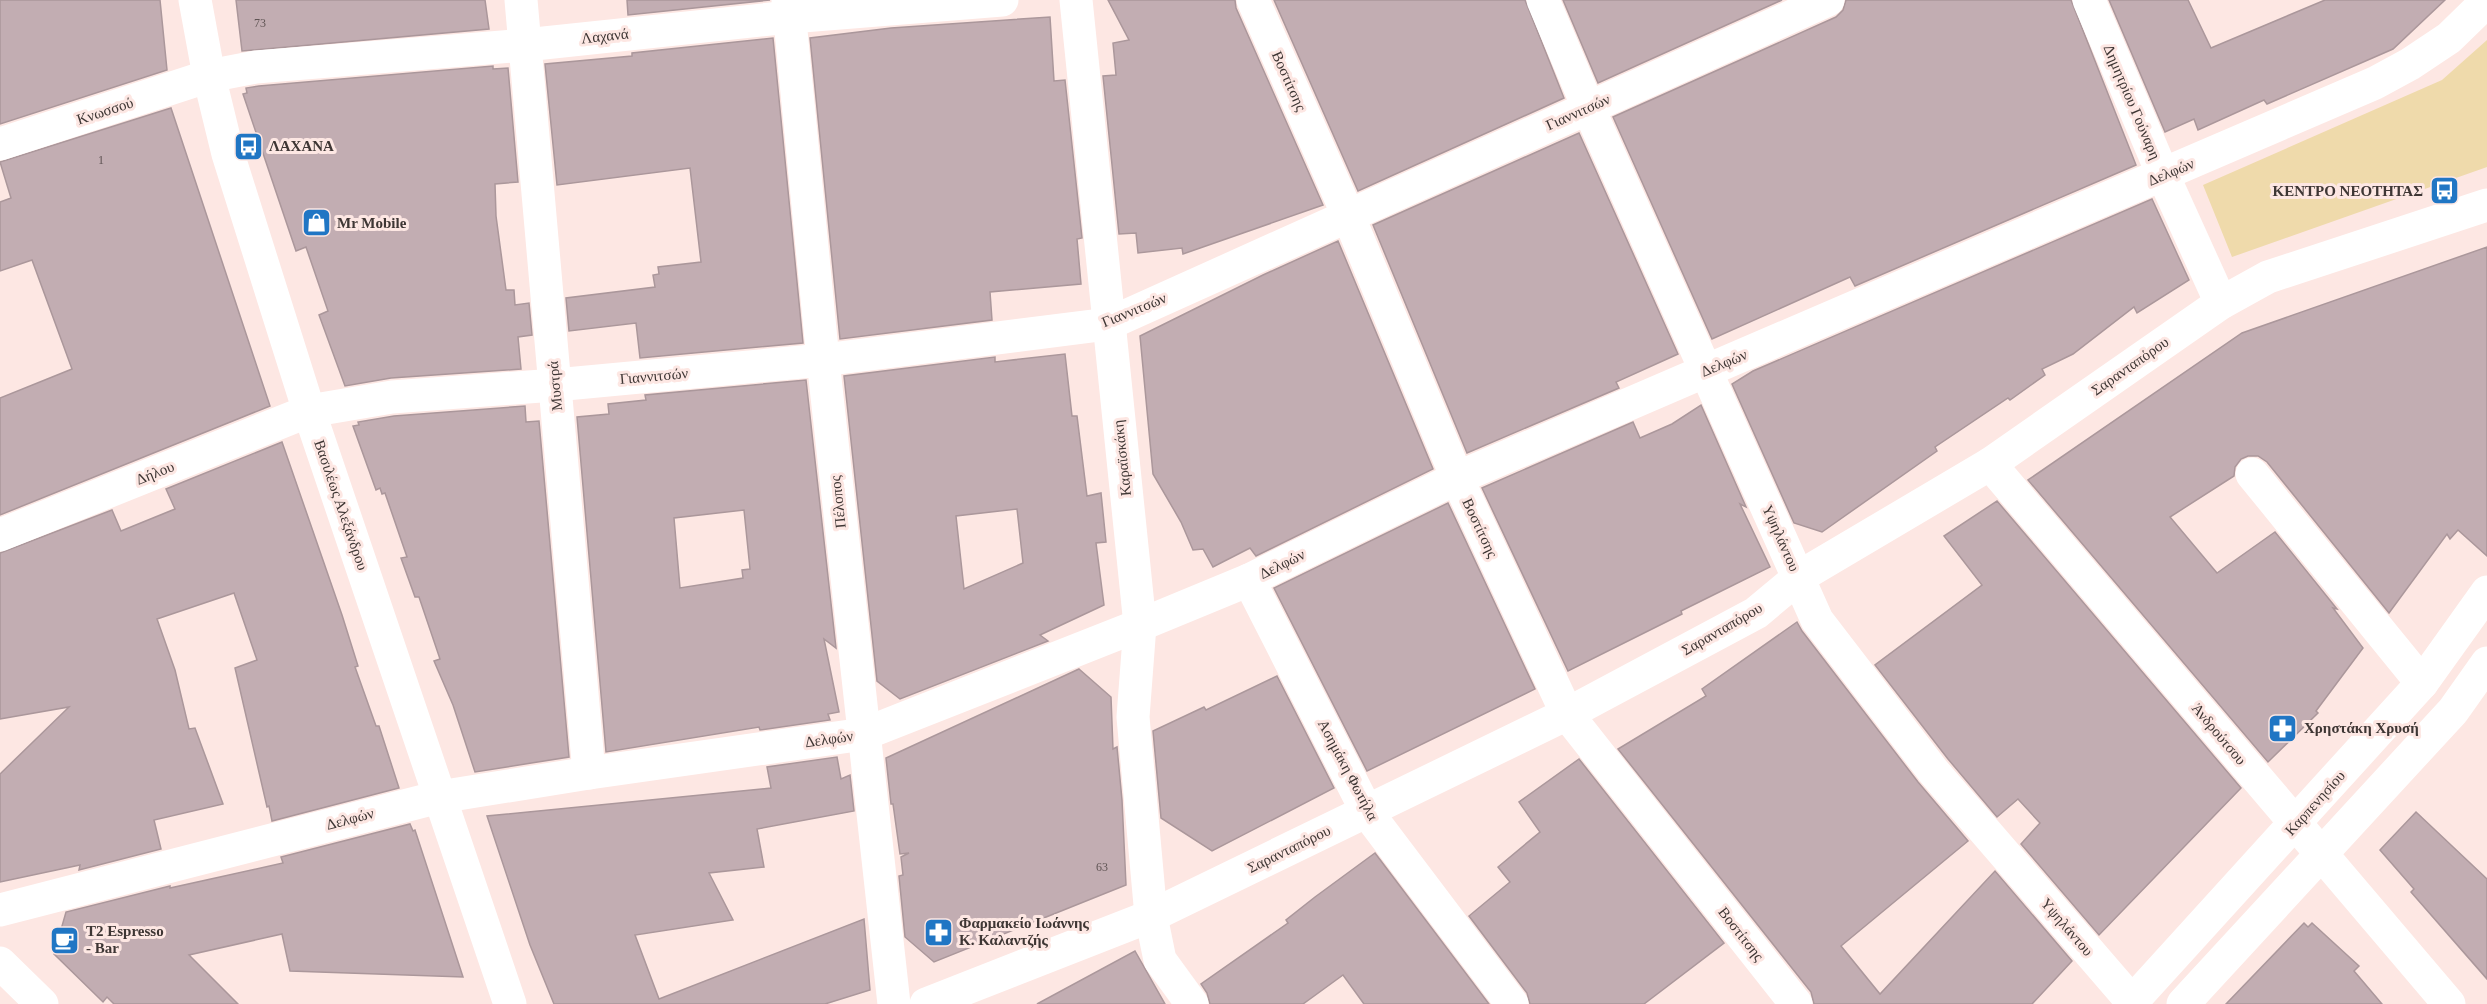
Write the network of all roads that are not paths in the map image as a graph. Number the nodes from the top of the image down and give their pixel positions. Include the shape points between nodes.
1 (195, 0) edge
2 (521, 0) edge
3 (1002, 0) edge
4 (1076, 0) edge
5 (1253, 0) edge
6 (1543, 0) edge
7 (1828, 0) edge
8 (2090, 0) edge
9 (2487, 2) edge
10 (789, 8) edge
11 (525, 45) junction
12 (209, 76) junction
13 (1588, 107) junction
14 (0, 144) edge
15 (2163, 175) junction
16 (2487, 205) edge
17 (1348, 215) junction
18 (2221, 303) junction
19 (1108, 324) junction
20 (822, 360) junction
21 (1705, 371) junction
22 (555, 385) junction
23 (309, 411) junction
24 (1990, 464) junction
25 (2252, 474) dead end
26 (1457, 478) junction
27 (0, 535) edge
28 (1799, 577) junction
29 (1249, 580) junction
30 (2487, 592) edge
31 (1140, 625) junction
32 (2487, 663) edge
33 (2422, 683) junction
34 (1567, 714) junction
35 (864, 734) junction
36 (588, 773) junction
37 (439, 797) junction
38 (1367, 812) junction
39 (2295, 824) junction
40 (2322, 856) junction
41 (0, 910) edge
42 (1151, 916) junction
43 (0, 963) edge
44 (2132, 1003) edge
45 (42, 1004) edge
46 (510, 1004) edge
47 (894, 1004) edge
48 (926, 1004) edge
49 (1192, 1004) edge
50 (1512, 1004) edge
51 (1796, 1004) edge
52 (2183, 1004) edge
53 (2449, 1004) edge

1 - 12 street, Βασιλέως Αλεξάνδρου
2 - 11 street, Μυστρά
3 - 10 street, Λαχανά
4 - 19 street, Καραϊσκάκη
5 - 17 street, Βοστίτσης
6 - 13 street, Υψηλάντου
7 - 13 street, Γιαννιτσών
8 - 15 street, Δημητρίου Γούναρη
9 - 15 street, Δελφών via 2448,38 2375,83
10 - 11 street, Λαχανά
10 - 20 street, Πέλοπος
11 - 12 street, Λαχανά via 256,67
11 - 22 street, Μυστρά
12 - 14 street, Κνωσσού
12 - 23 street, Βασιλέως Αλεξάνδρου via 228,154
13 - 17 street, Γιαννιτσών
13 - 21 street, Υψηλάντου
15 - 18 street, Δημητρίου Γούναρη
15 - 21 street, Δελφών
16 - 18 street, Σαρανταπόρου via 2268,277
17 - 19 street, Γιαννιτσών
17 - 26 street, Βοστίτσης
18 - 24 street, Σαρανταπόρου
19 - 20 street, Γιαννιτσών
19 - 31 street, Καραϊσκάκη
20 - 22 street, Γιαννιτσών
20 - 35 street, Πέλοπος
21 - 26 street, Δελφών
21 - 28 street, Υψηλάντου
22 - 23 street, Γιαννιτσών via 392,397
22 - 36 street, Μυστρά
23 - 27 street, Δήλου
23 - 37 street, Βασιλέως Αλεξάνδρου
24 - 28 street, Σαρανταπόρου
24 - 39 street, Άνδρούτσου
25 - 33 street
26 - 29 street, Δελφών
26 - 34 street, Βοστίτσης
28 - 34 street, Σαρανταπόρου via 1756,613
28 - 44 street, Υψηλάντου via 1817,620 1933,771
29 - 31 street, Δελφών
29 - 38 street, Ασημάκη Φωτήλα
30 - 33 street, Καρπενησίου
31 - 35 street, Δελφών
31 - 42 street, Καραϊσκάκη via 1133,717
32 - 40 street via 2453,711
33 - 39 street, Καρπενησίου
34 - 38 street, Σαρανταπόρου
34 - 51 street, Βοστίτσης
35 - 36 street, Δελφών
35 - 47 street, Πέλοπος
36 - 37 street, Δελφών
37 - 41 street, Δελφών
37 - 46 street, Βασιλέως Αλεξάνδρου
38 - 42 street, Σαρανταπόρου
38 - 50 street, Ασημάκη Φωτήλα
39 - 40 street, Άνδρούτσου
39 - 44 street, Καρπενησίου
40 - 52 street
40 - 53 street, Άνδρούτσου
42 - 48 street, Σαρανταπόρου
42 - 49 street, Καραϊσκάκη via 1160,960
43 - 45 street

